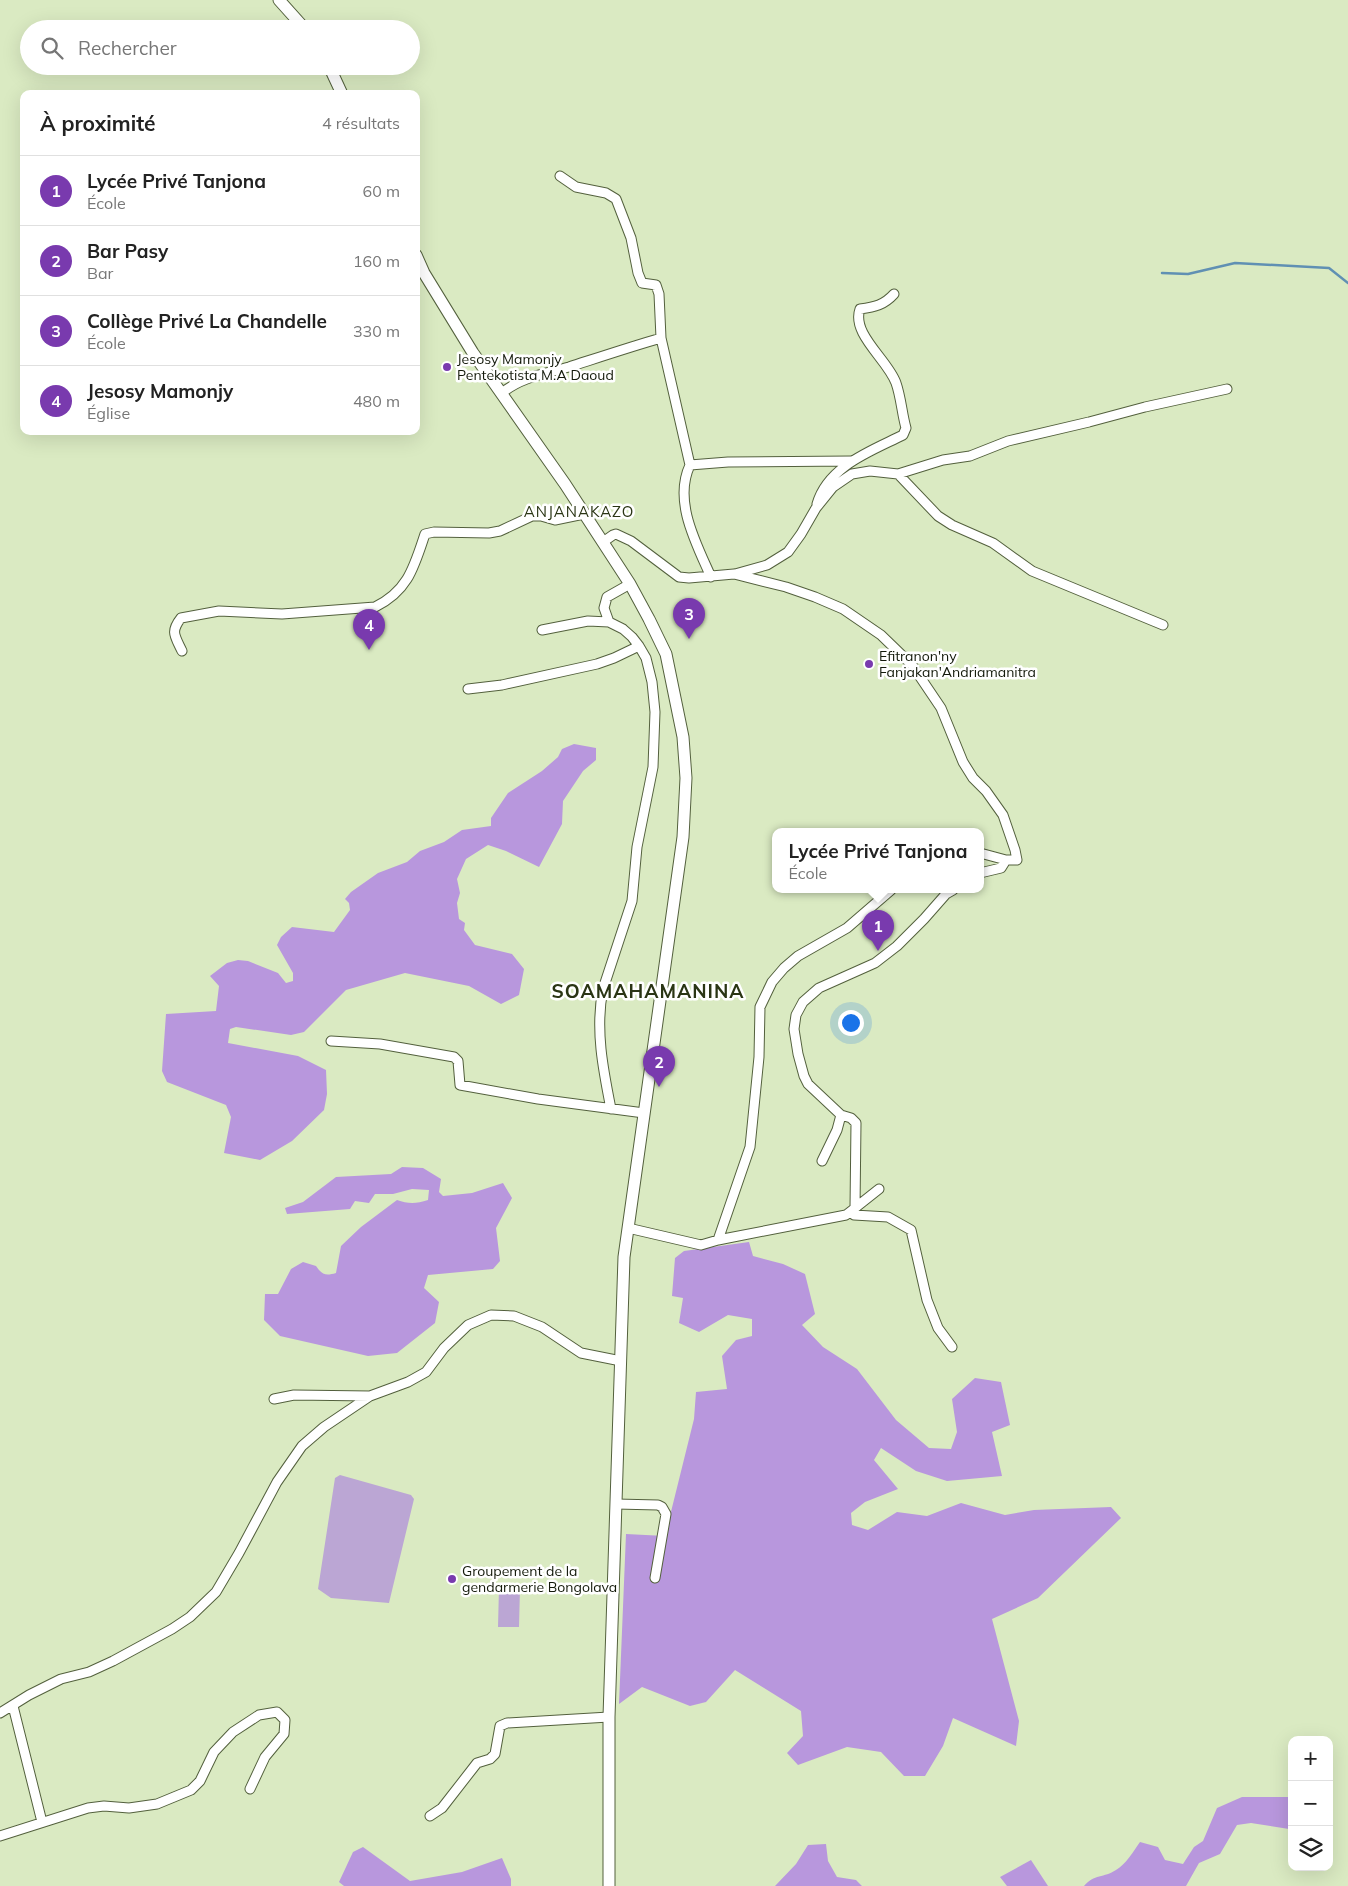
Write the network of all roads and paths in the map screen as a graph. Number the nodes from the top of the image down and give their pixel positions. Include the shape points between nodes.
1 (279, 0) edge
2 (296, 20) edge
3 (333, 75) edge
4 (340, 90) edge
5 (560, 176) dead end
6 (420, 274) edge
7 (894, 294) dead end
8 (661, 338) junction
9 (1227, 389) dead end
10 (502, 393) junction
11 (851, 461) junction
12 (690, 465) junction
13 (898, 474) junction
14 (816, 508) junction
15 (584, 514) junction
16 (603, 542) junction
17 (734, 574) junction
18 (711, 577) junction
19 (630, 584) junction
20 (609, 622) junction
21 (1163, 626) dead end
22 (542, 630) dead end
23 (639, 646) junction
24 (182, 651) dead end
25 (468, 689) dead end
26 (984, 853) edge
27 (1006, 860) junction
28 (984, 872) edge
29 (888, 893) edge
30 (948, 893) edge
31 (331, 1041) dead end
32 (610, 1109) junction
33 (644, 1113) junction
34 (841, 1115) junction
35 (822, 1161) dead end
36 (879, 1189) dead end
37 (852, 1210) junction
38 (628, 1228) junction
39 (718, 1240) junction
40 (952, 1347) dead end
41 (621, 1362) junction
42 (370, 1396) junction
43 (274, 1399) dead end
44 (616, 1504) junction
45 (655, 1578) dead end
46 (12, 1706) junction
47 (0, 1713) edge
48 (610, 1717) junction
49 (250, 1789) dead end
50 (430, 1816) dead end
51 (42, 1822) junction
52 (0, 1836) edge
53 (609, 1886) edge

1 - 2 main road
3 - 4 main road
5 - 8 street via 576,187 606,193 616,199 631,238 642,283 656,285 659,294
6 - 10 main road
7 - 11 street via 878,306 860,309 857,317 862,331 896,382 906,428 903,435
8 - 10 street via 528,378
8 - 12 street
9 - 13 street via 1008,441 970,456 942,460
10 - 15 main road
11 - 12 street
11 - 14 street via 820,492
12 - 18 street via 684,485 690,529
13 - 14 street via 870,471 852,474 832,488
13 - 21 street via 938,516 993,544 1032,571
14 - 17 street via 788,552 767,565
15 - 16 main road
15 - 24 street via 555,520 532,516 489,533 425,534 406,582 386,602 375,607 282,614 219,611 181,618 174,626 174,635
16 - 18 street via 616,534 631,541 679,578
16 - 19 main road
17 - 18 street
17 - 27 street via 786,587 843,609 881,635 912,665 941,708 972,778 1003,815 1017,860
19 - 20 street via 607,597 604,608
19 - 33 main road via 666,654 683,737 686,778 683,837
20 - 22 street via 588,621
20 - 23 street via 623,629
23 - 25 street via 597,664 502,685
23 - 32 street via 646,658 652,682 653,767 637,847 632,901 600,1002 600,1053
26 - 27 street
27 - 28 street via 1001,868
29 - 39 street via 847,928 798,956 772,982 760,1007 759,1057 750,1147
30 - 34 street via 875,963 818,988 802,1002 794,1029 804,1076 808,1084
31 - 32 street via 380,1044 454,1058 458,1061 460,1085
32 - 33 street
33 - 38 main road
34 - 35 street
34 - 37 street via 856,1123
36 - 37 street
37 - 39 street via 828,1219
37 - 40 street via 854,1215 888,1217 911,1230 927,1300 938,1328
38 - 39 street via 701,1246
38 - 41 main road
41 - 42 street via 581,1353 542,1327 514,1316 491,1315 468,1325 444,1348 426,1372
41 - 44 main road
42 - 43 street via 294,1395
42 - 46 street via 302,1446 277,1482 216,1592 190,1617 113,1661 89,1672 61,1679
44 - 45 street via 662,1506 666,1514
44 - 48 main road
46 - 47 street
46 - 51 street
48 - 50 street via 500,1726 495,1754 477,1763 442,1808
48 - 53 main road
49 - 51 street via 265,1757 284,1734 285,1720 276,1712 259,1715 233,1732 214,1752 200,1780 191,1790 157,1804 88,1808
51 - 52 street

